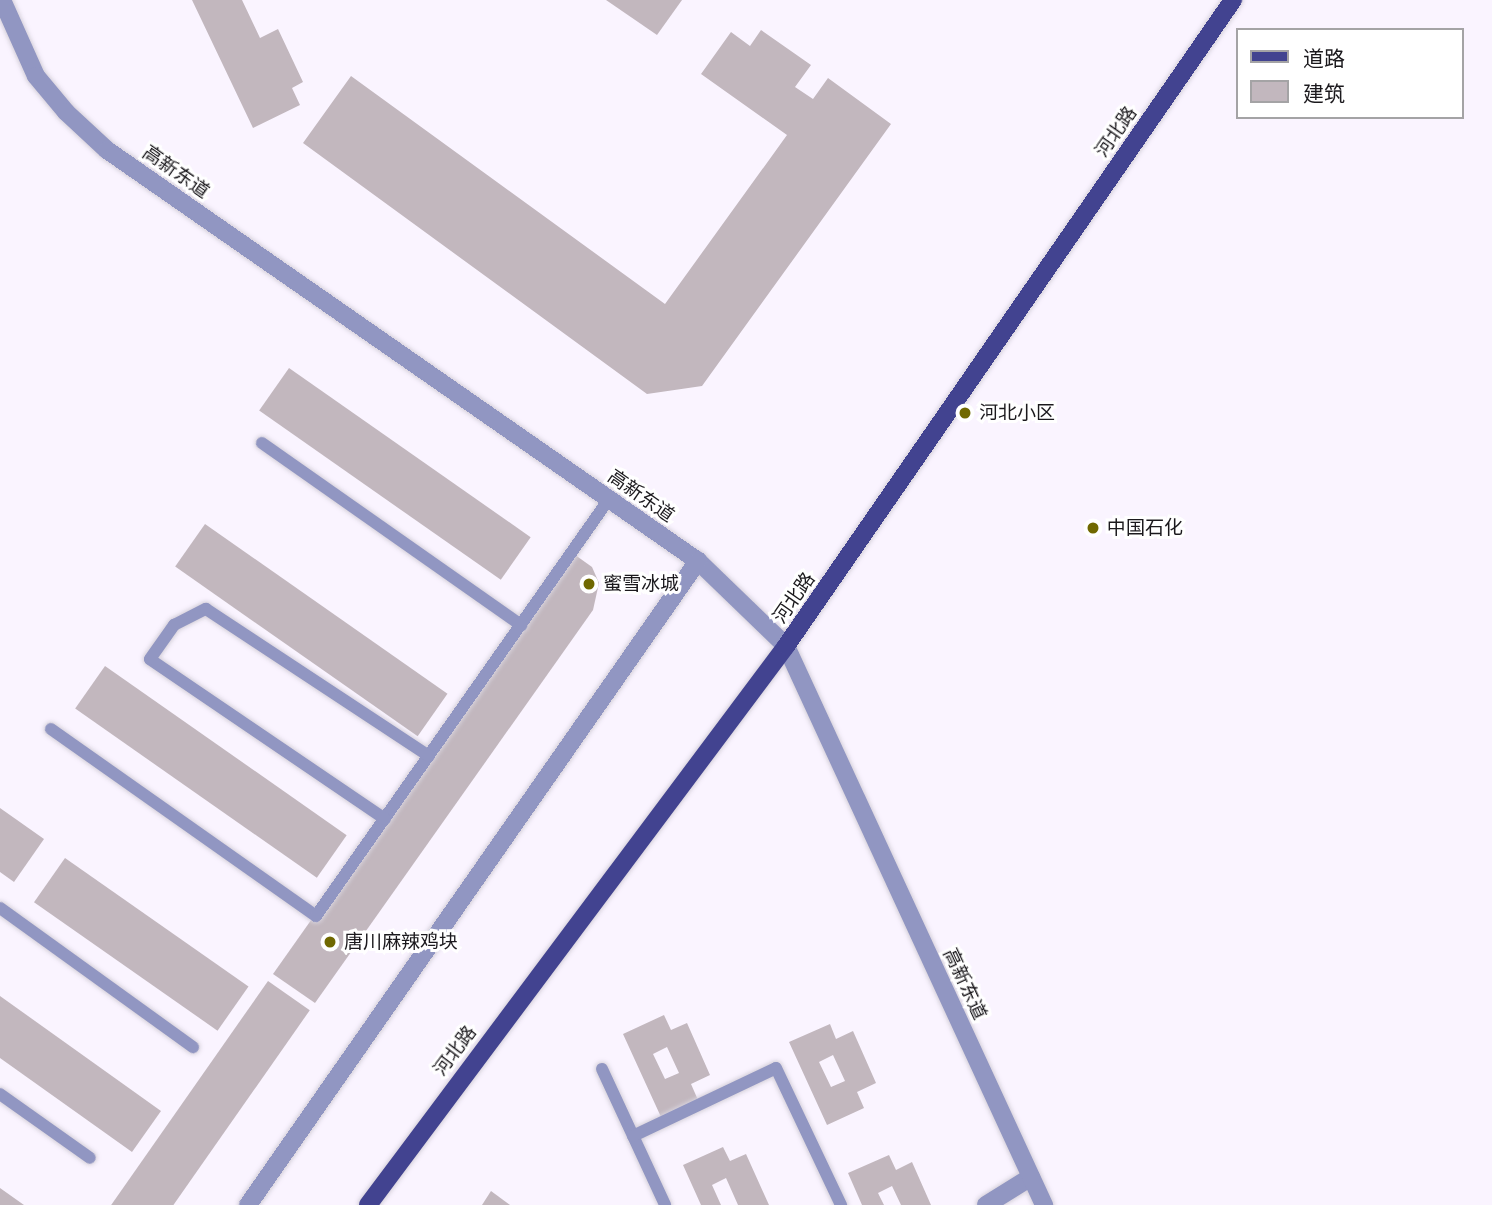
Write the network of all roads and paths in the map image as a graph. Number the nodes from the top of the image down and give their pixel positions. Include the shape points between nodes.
1 (2, 0) edge
2 (1233, 0) edge
3 (262, 443) dead end
4 (609, 499) junction
5 (698, 561) junction
6 (521, 625) junction
7 (786, 646) junction
8 (51, 729) dead end
9 (429, 756) junction
10 (385, 819) junction
11 (0, 908) edge
12 (193, 1047) dead end
13 (602, 1069) dead end
14 (0, 1094) edge
15 (633, 1136) junction
16 (90, 1158) dead end
17 (1031, 1177) junction
18 (248, 1205) edge
19 (368, 1205) edge
20 (665, 1205) edge
21 (841, 1205) edge
22 (986, 1205) edge
23 (1044, 1205) edge

1 - 4 street, 高新东道 via 36,76 66,113 107,150
2 - 7 main road, 河北路
3 - 6 lane
4 - 5 street, 高新东道
4 - 6 lane
5 - 7 street, 高新东道
5 - 18 street
6 - 9 lane
7 - 17 street, 高新东道
7 - 19 main road, 河北路
8 - 10 lane via 316,916
9 - 10 lane
9 - 10 lane via 206,609 174,625 150,659
11 - 12 lane
13 - 15 lane
14 - 16 lane
15 - 20 lane
15 - 21 lane via 776,1068
17 - 22 street
17 - 23 street, 高新东道

